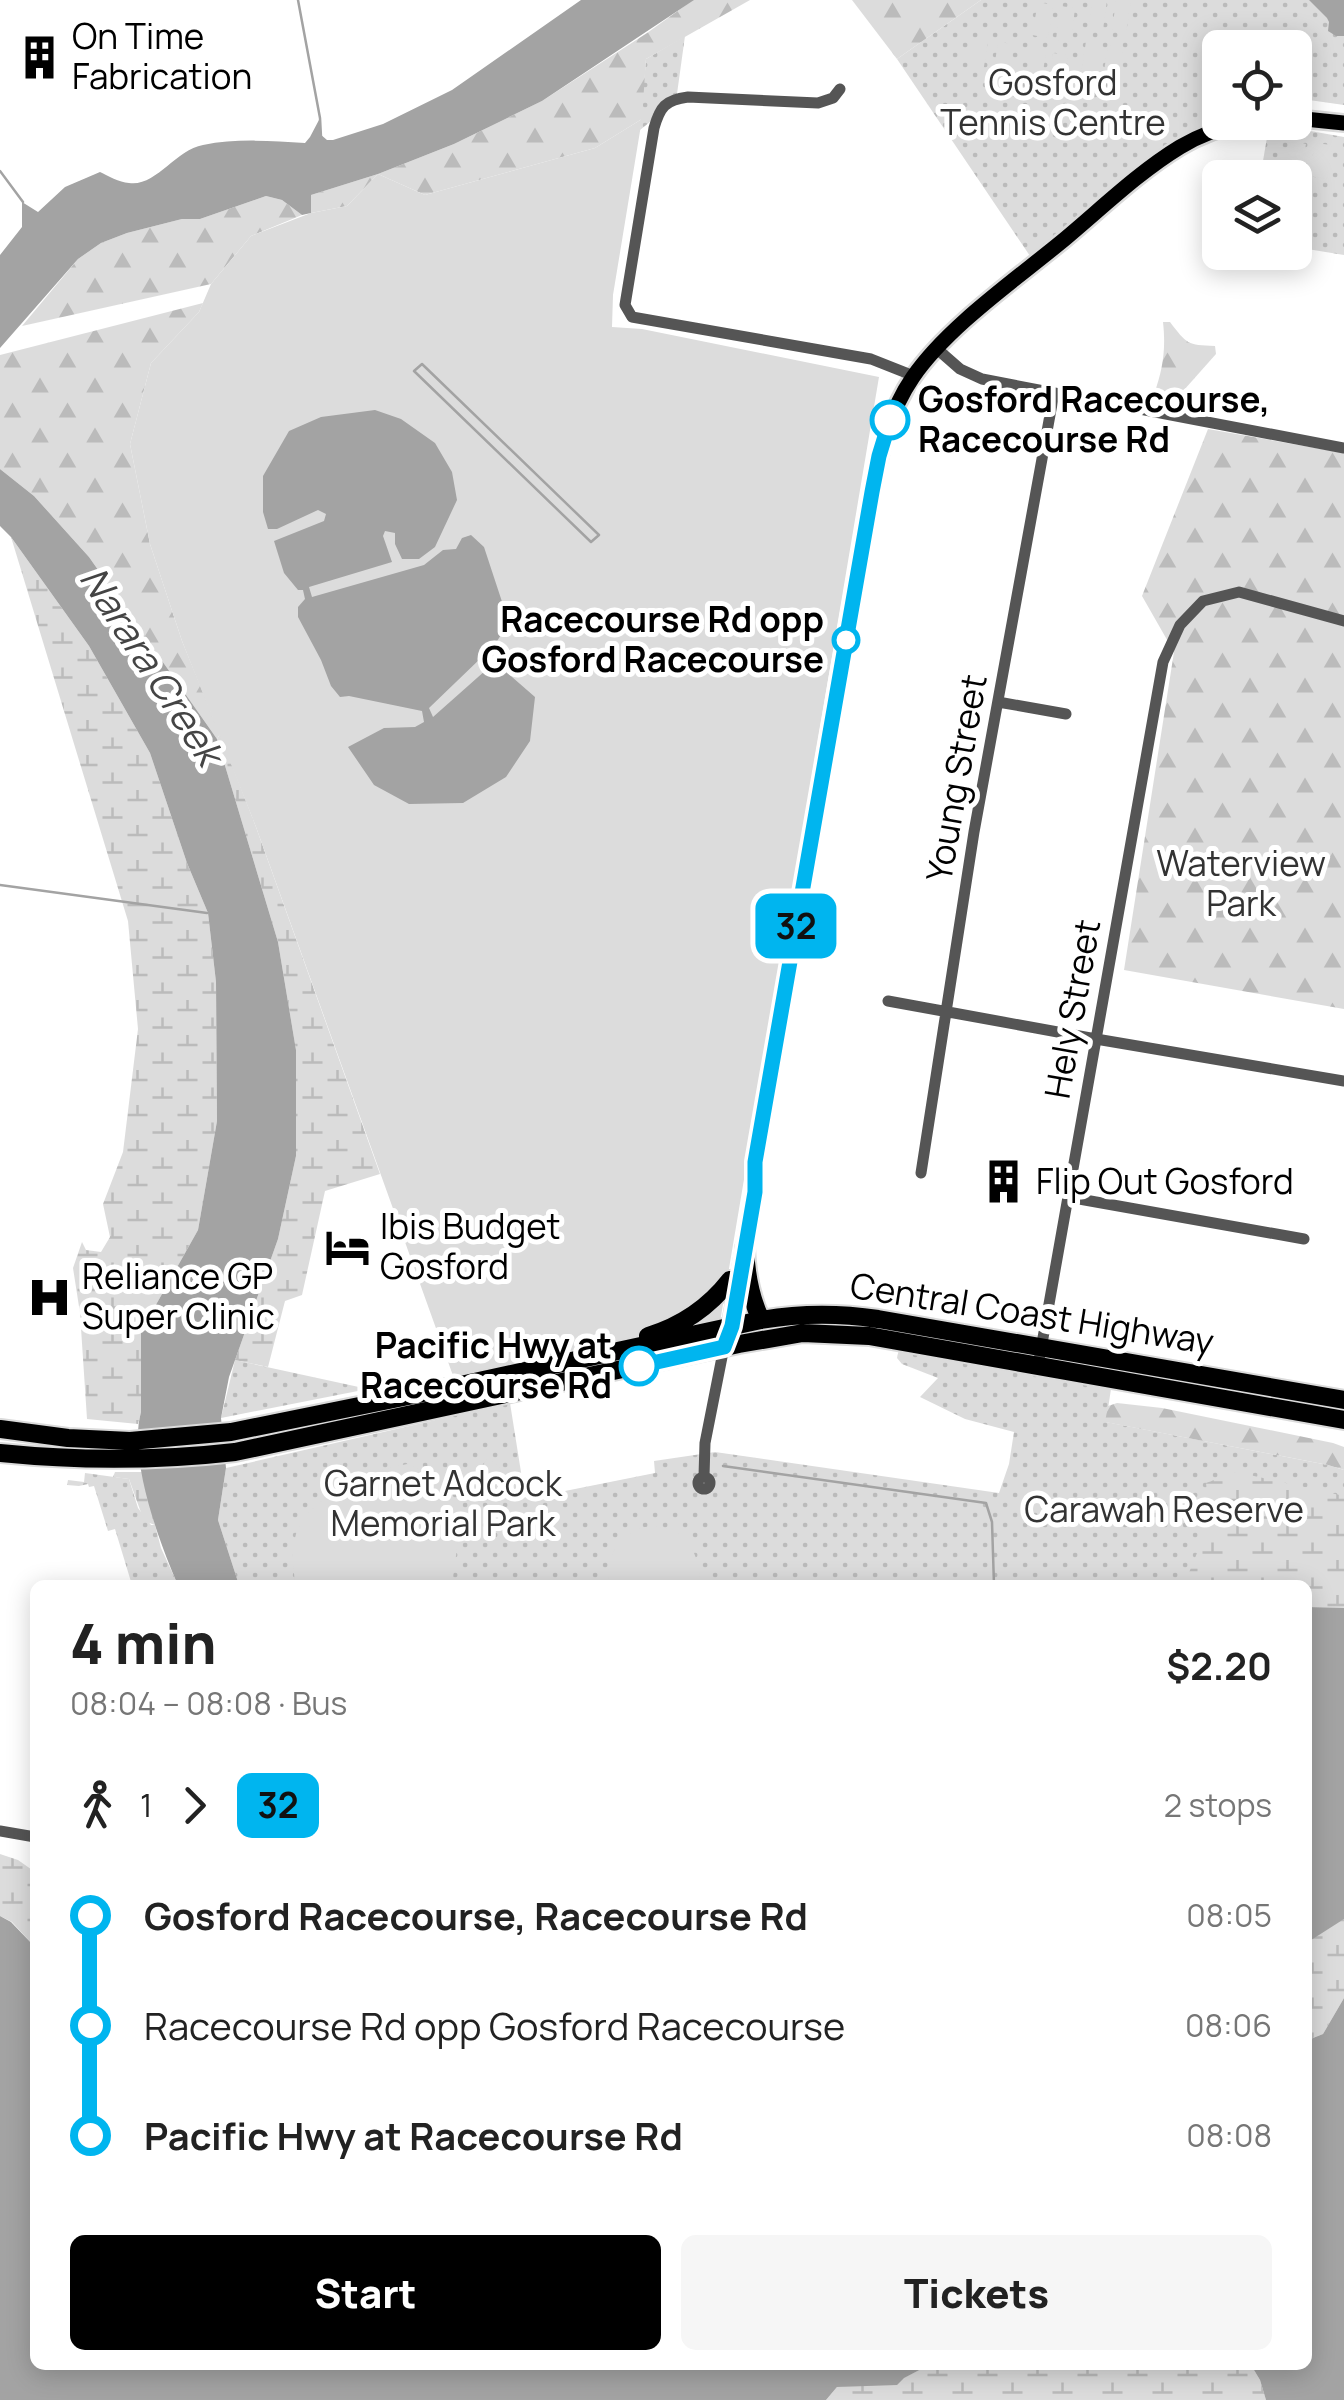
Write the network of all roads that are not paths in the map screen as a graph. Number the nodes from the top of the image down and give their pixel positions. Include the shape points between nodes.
1 (840, 89) dead end
2 (1312, 120) edge
3 (1344, 123) edge
4 (1202, 136) edge
5 (936, 348) junction
6 (914, 376) junction
7 (1054, 393) junction
8 (1344, 448) edge
9 (1344, 621) edge
10 (998, 702) junction
11 (1066, 714) dead end
12 (888, 1000) dead end
13 (945, 1010) junction
14 (1096, 1039) junction
15 (1344, 1081) edge
16 (755, 1162) junction
17 (921, 1173) dead end
18 (1068, 1198) junction
19 (1304, 1239) dead end
20 (745, 1248) junction
21 (730, 1280) junction
22 (761, 1320) junction
23 (726, 1334) junction
24 (1040, 1357) junction
25 (557, 1364) junction
26 (1344, 1400) edge
27 (1341, 1420) edge
28 (0, 1430) edge
29 (0, 1453) edge
30 (704, 1476) dead end
31 (0, 1831) edge
32 (30, 1836) edge

1 - 6 street via 818,103 688,97 663,104 624,305 632,317 870,359
2 - 3 main road
4 - 5 main road via 1152,166
5 - 6 main road
5 - 7 street via 967,374
6 - 16 main road via 890,420 875,474
7 - 8 street
7 - 10 street, Young Street
9 - 14 street, Hely Street via 1239,592 1203,601 1180,625 1162,662
10 - 11 street
10 - 13 street, Young Street
12 - 13 street
13 - 14 street
13 - 17 street, Young Street
14 - 15 street
14 - 18 street, Hely Street
16 - 20 main road
16 - 21 main road
18 - 19 street
18 - 24 street, Hely Street
20 - 22 highway
20 - 23 main road
21 - 23 main road
21 - 25 highway via 703,1308 662,1332
22 - 23 highway, Central Coast Highway
22 - 24 highway, Central Coast Highway via 848,1314
23 - 24 highway, Central Coast Highway via 844,1334
23 - 25 highway, Central Coast Highway
23 - 29 highway, Central Coast Highway via 235,1452 136,1460
23 - 30 street
24 - 26 highway, Central Coast Highway
24 - 27 highway, Central Coast Highway
25 - 28 highway, Central Coast Highway via 231,1432 130,1441
31 - 32 street

